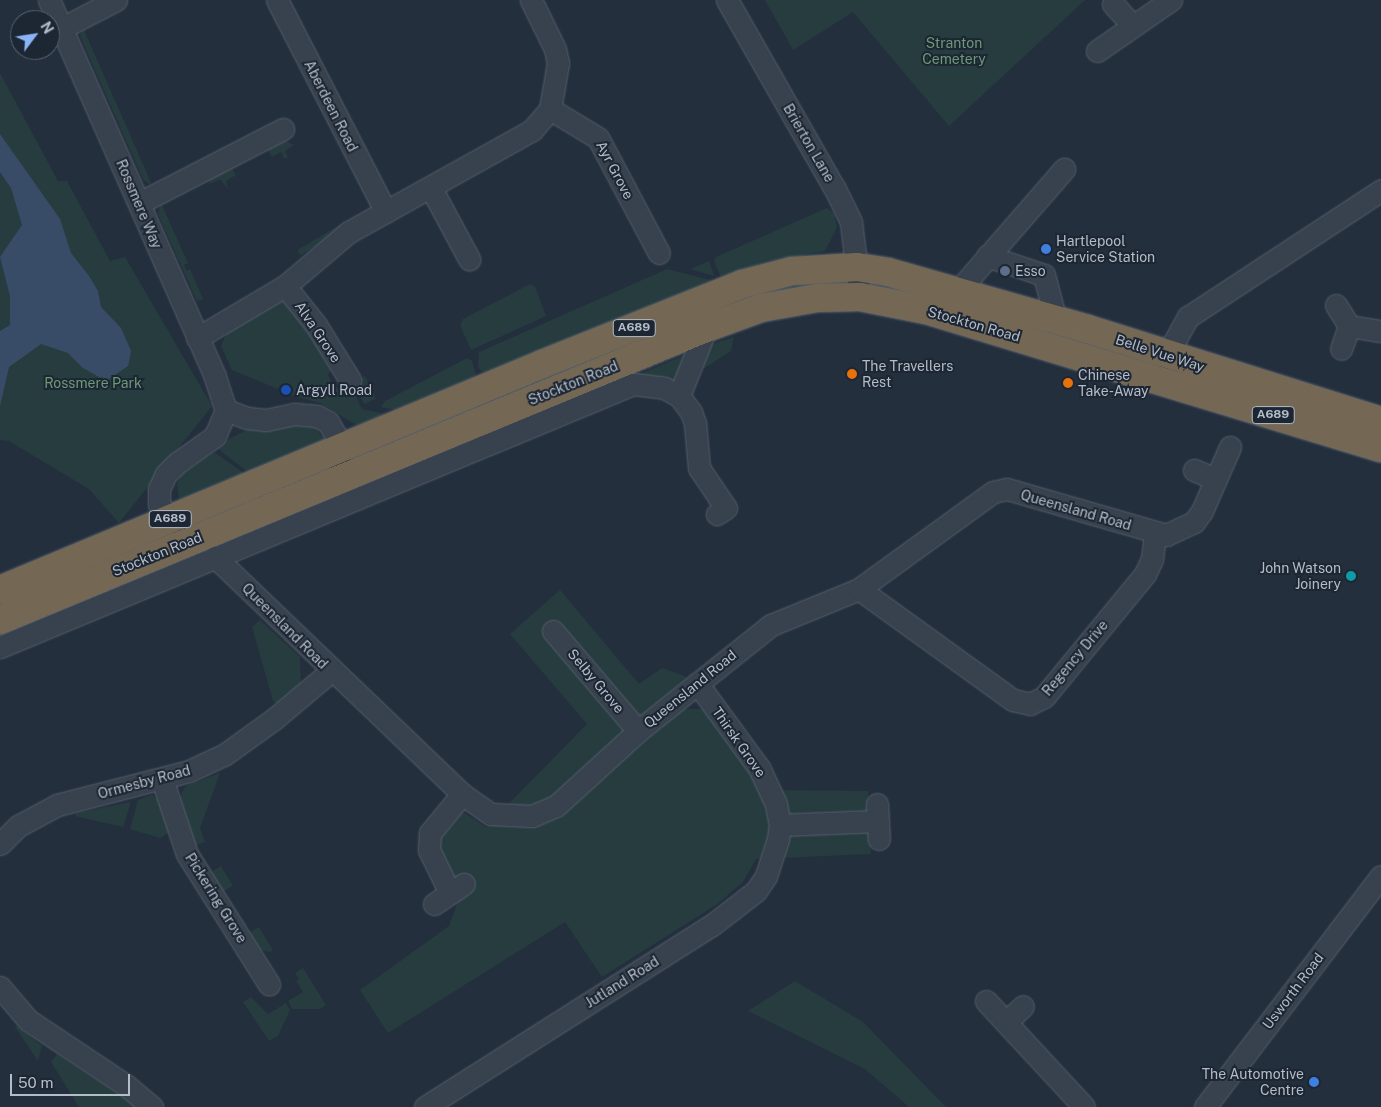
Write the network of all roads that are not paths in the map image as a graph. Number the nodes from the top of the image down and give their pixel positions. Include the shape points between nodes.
1 (49, 0) edge
2 (116, 0) edge
3 (277, 0) edge
4 (531, 0) edge
5 (727, 0) edge
6 (1171, 0) edge
7 (1113, 4) dead end
8 (1132, 25) junction
9 (62, 28) junction
10 (1097, 51) dead end
11 (550, 109) junction
12 (282, 129) dead end
13 (1064, 169) dead end
14 (431, 188) junction
15 (1381, 190) edge
16 (139, 203) junction
17 (386, 212) junction
18 (659, 252) dead end
19 (987, 256) junction
20 (469, 259) dead end
21 (857, 267) junction
22 (285, 286) junction
23 (949, 288) junction
24 (860, 297) junction
25 (1336, 305) dead end
26 (1056, 320) junction
27 (1349, 326) junction
28 (706, 328) junction
29 (1381, 331) edge
30 (197, 338) junction
31 (1341, 349) dead end
32 (542, 364) junction
33 (1169, 370) junction
34 (350, 380) dead end
35 (679, 396) junction
36 (563, 400) junction
37 (226, 410) junction
38 (1381, 421) edge
39 (1230, 447) dead end
40 (340, 448) junction
41 (1381, 448) edge
42 (1194, 470) dead end
43 (340, 479) junction
44 (1215, 479) junction
45 (717, 514) dead end
46 (169, 520) junction
47 (1155, 533) junction
48 (189, 541) junction
49 (215, 557) junction
50 (136, 576) junction
51 (859, 589) junction
52 (0, 590) edge
53 (0, 620) edge
54 (554, 631) dead end
55 (0, 648) edge
56 (331, 671) junction
57 (697, 683) junction
58 (638, 731) junction
59 (162, 779) junction
60 (462, 794) junction
61 (878, 821) dead end
62 (780, 825) junction
63 (0, 844) edge
64 (1381, 876) edge
65 (449, 894) dead end
66 (270, 984) dead end
67 (0, 987) edge
68 (986, 1001) dead end
69 (1023, 1006) dead end
70 (1006, 1022) junction
71 (152, 1107) edge
72 (425, 1107) edge
73 (1084, 1107) edge
74 (1205, 1107) edge

1 - 9 street, Rossmere Way
2 - 9 street
3 - 17 street, Aberdeen Road
4 - 11 street via 555,49 557,79
5 - 21 street, Brierton Lane via 835,189 851,222
6 - 8 street
7 - 8 street
8 - 10 street
9 - 16 street, Rossmere Way
11 - 14 street via 520,140
11 - 18 street, Ayr Grove via 598,138
12 - 16 street
13 - 19 street
14 - 17 street
14 - 20 street
15 - 33 street via 1188,317 1179,329
16 - 30 street, Rossmere Way
17 - 22 street via 327,248
19 - 23 street
19 - 26 street via 1044,275
21 - 23 highway, Stockton Road / A689
21 - 24 street, Brierton Lane
21 - 32 highway, Stockton Road / A689 via 792,271 742,284
22 - 30 street
22 - 34 street, Alva Grove via 316,325
23 - 26 highway, Belle Vue Way / A689
24 - 28 highway, Stockton Road / A689 via 781,303
24 - 33 highway, Stockton Road / A689 via 926,310
25 - 27 street
26 - 33 highway, Belle Vue Way / A689
27 - 29 street
27 - 31 street
28 - 35 street
28 - 36 highway, Stockton Road / A689
30 - 37 street, Rossmere Way
32 - 36 street
32 - 40 highway, Stockton Road / A689
33 - 38 highway, Belle Vue Way / A689
33 - 41 highway, Stockton Road / A689
35 - 36 street via 652,384 633,384
35 - 45 street via 695,423 699,468 726,508
36 - 43 highway, Stockton Road / A689
36 - 49 street, Stockton Road
37 - 40 street via 247,418 266,420 309,413 328,422
37 - 46 street via 215,436 166,474 159,489 159,504
39 - 44 street, Queensland Road
40 - 43 street
40 - 46 highway, Stockton Road / A689
42 - 44 street
43 - 48 highway, Stockton Road / A689
44 - 47 street, Queensland Road via 1194,522 1166,535
46 - 48 street
46 - 52 highway, Stockton Road / A689
47 - 51 street, Queensland Road via 1007,490 993,492
47 - 51 street, Regency Drive via 1152,559 1145,574 1044,697 1030,704 1013,700
48 - 50 highway, Stockton Road / A689
49 - 50 street, Stockton Road
49 - 56 street, Queensland Road
50 - 53 highway, Stockton Road / A689
50 - 55 street, Stockton Road
51 - 57 street, Queensland Road via 771,625
54 - 58 street, Selby Grove
56 - 59 street, Ormesby Road via 245,742 189,771
56 - 60 street, Queensland Road
57 - 58 street, Queensland Road
57 - 62 street, Thirsk Grove via 770,785
58 - 60 street, Queensland Road via 556,806 544,812 503,817 484,810
59 - 63 street, Ormesby Road via 58,805 18,826
59 - 66 street, Pickering Grove via 187,854
60 - 65 street via 430,833 429,850
61 - 62 street
62 - 72 street, Jutland Road via 766,876 756,892 736,910
64 - 74 street, Usworth Road
67 - 71 street via 28,1020 128,1086
68 - 70 street
69 - 70 street
70 - 73 street

